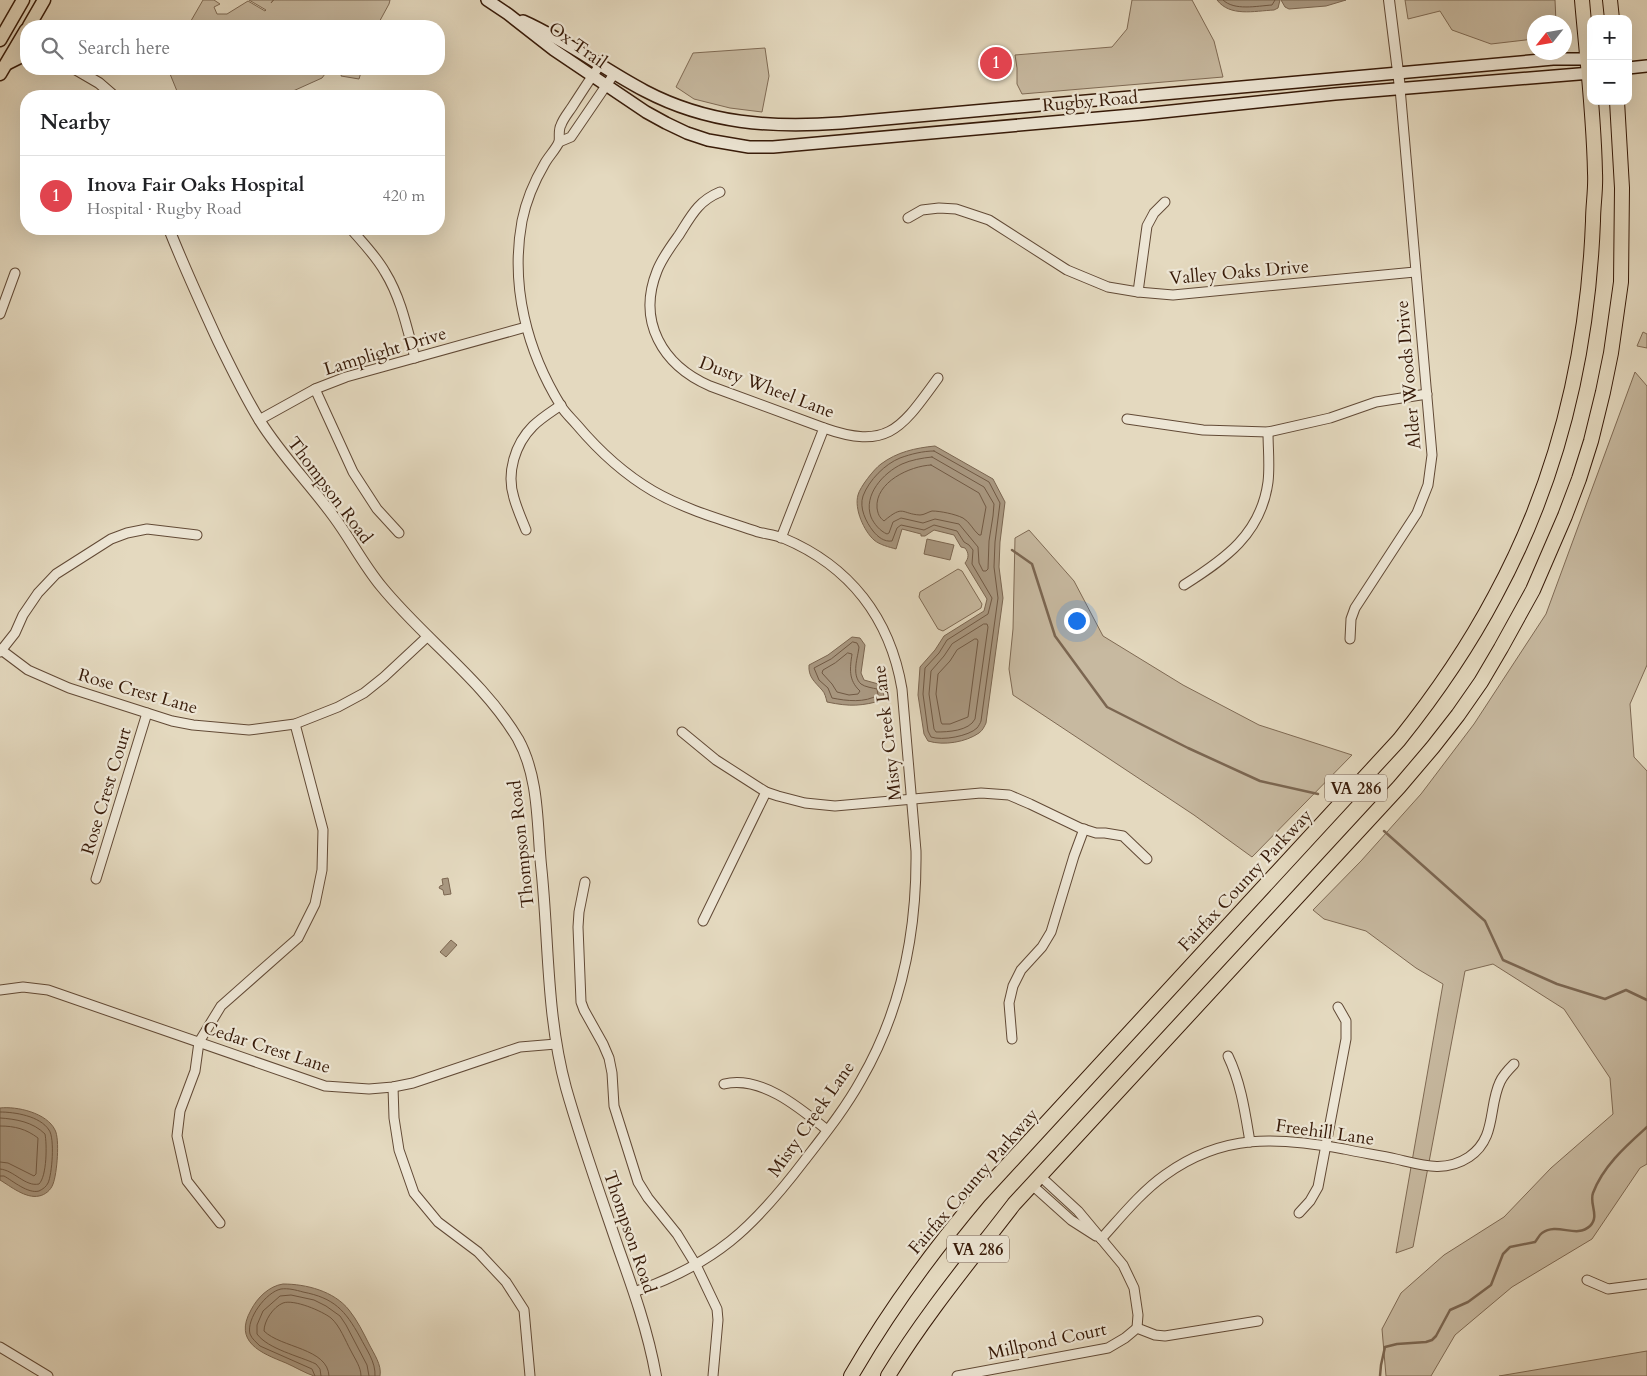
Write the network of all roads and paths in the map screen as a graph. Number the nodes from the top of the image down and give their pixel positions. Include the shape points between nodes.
1 (23, 0) edge
2 (44, 0) edge
3 (486, 0) edge
4 (1389, 0) edge
5 (1582, 0) edge
6 (1610, 0) edge
7 (508, 14) junction
8 (1612, 15) edge
9 (32, 20) edge
10 (8, 28) junction
11 (20, 34) edge
12 (0, 40) edge
13 (20, 44) edge
14 (20, 58) edge
15 (1588, 60) edge
16 (600, 65) junction
17 (1647, 66) edge
18 (1587, 67) edge
19 (1587, 67) edge
20 (1632, 68) edge
21 (3, 70) edge
22 (1398, 72) junction
23 (614, 74) junction
24 (86, 75) edge
25 (592, 76) junction
26 (606, 85) junction
27 (1400, 88) junction
28 (108, 90) edge
29 (1591, 105) edge
30 (1618, 105) edge
31 (558, 142) junction
32 (720, 192) dead end
33 (1165, 202) dead end
34 (908, 218) dead end
35 (172, 235) edge
36 (356, 235) edge
37 (1415, 272) junction
38 (16, 274) dead end
39 (1138, 292) junction
40 (0, 314) edge
41 (526, 327) junction
42 (415, 358) junction
43 (938, 378) dead end
44 (315, 389) junction
45 (1427, 394) junction
46 (561, 405) junction
47 (1127, 419) dead end
48 (259, 420) junction
49 (824, 428) junction
50 (1268, 432) junction
51 (526, 530) dead end
52 (399, 533) dead end
53 (197, 535) dead end
54 (781, 538) junction
55 (1184, 585) dead end
56 (428, 636) junction
57 (1350, 639) dead end
58 (1, 650) edge
59 (148, 713) junction
60 (295, 724) junction
61 (682, 732) dead end
62 (766, 792) junction
63 (912, 799) junction
64 (1084, 829) junction
65 (1147, 859) dead end
66 (96, 879) dead end
67 (585, 882) dead end
68 (703, 921) dead end
69 (0, 990) edge
70 (1338, 1007) dead end
71 (1012, 1039) dead end
72 (198, 1042) junction
73 (556, 1044) junction
74 (1228, 1056) dead end
75 (1514, 1064) dead end
76 (724, 1084) dead end
77 (393, 1087) junction
78 (827, 1130) junction
79 (1250, 1142) junction
80 (1326, 1146) junction
81 (1036, 1181) junction
82 (1300, 1213) dead end
83 (220, 1223) dead end
84 (1100, 1239) junction
85 (696, 1265) junction
86 (1586, 1280) dead end
87 (1647, 1284) edge
88 (634, 1292) junction
89 (1258, 1321) dead end
90 (1137, 1328) junction
91 (0, 1347) edge
92 (48, 1376) edge
93 (530, 1376) edge
94 (656, 1376) edge
95 (713, 1376) edge
96 (851, 1376) edge
97 (888, 1376) edge
98 (956, 1376) edge

1 - 10 main road
2 - 9 main road
3 - 7 main road, Ox Trail
4 - 22 street
5 - 15 highway, Fairfax County Parkway / VA 286
6 - 8 highway
7 - 16 main road, Ox Trail via 550,33
7 - 25 main road, Ox Trail
10 - 11 street
10 - 12 main road
13 - 21 main road
14 - 21 main road
16 - 23 main road, Ox Trail
16 - 25 street, Misty Creek Lane
17 - 20 main road
18 - 22 main road, Rugby Road via 1553,59
19 - 27 main road, Rugby Road via 1498,80
22 - 23 main road, Rugby Road via 794,126 747,124 703,114 668,102
22 - 27 street
23 - 26 street, Misty Creek Lane
24 - 28 street
25 - 26 main road, Ox Trail
25 - 31 street, Misty Creek Lane via 560,126
26 - 27 main road, Rugby Road via 646,112 687,133 749,147
26 - 31 street, Misty Creek Lane via 571,137
27 - 37 street, Alder Woods Drive
29 - 96 highway, Fairfax County Parkway / VA 286 via 1595,175 1588,299 1579,353 1549,473 1522,542 1482,620 1443,682 1399,740 954,1226 893,1308
30 - 81 highway, VA 286 via 1622,228 1620,282 1611,353 1579,479 1550,553 1515,625 1458,715 1399,787
31 - 41 street, Misty Creek Lane via 538,176 522,220 517,266
32 - 49 street, Dusty Wheel Lane via 697,208 657,270 651,290 650,312 659,341 677,366 696,380
33 - 39 street via 1147,226
34 - 39 street, Valley Oaks Drive via 922,210 939,208 972,214 989,220 1068,270 1108,287
35 - 48 street, Thompson Road via 221,346
36 - 42 street via 378,261 392,286
37 - 39 street, Valley Oaks Drive via 1173,295
37 - 45 street, Alder Woods Drive
38 - 40 street
41 - 42 street, Lamplight Drive
41 - 46 street, Misty Creek Lane via 542,370
42 - 44 street, Lamplight Drive via 346,376
43 - 49 street, Dusty Wheel Lane via 908,418 889,432 856,437
44 - 48 street, Lamplight Drive
44 - 52 street via 353,472 377,509
45 - 50 street via 1376,402 1330,418
45 - 57 street, Alder Woods Drive via 1432,455 1425,495 1417,513 1355,608
46 - 51 street via 532,427 514,458 513,498
46 - 54 street, Misty Creek Lane via 613,463 654,492 700,513
47 - 50 street via 1203,430
48 - 56 street, Thompson Road via 334,518 366,568
49 - 54 street
50 - 55 street via 1268,481 1256,518 1227,556
53 - 58 street via 147,529 111,539 56,574 38,593
54 - 63 street, Misty Creek Lane via 836,569 860,593 880,621 899,671
56 - 60 street, Rose Crest Lane via 364,693
56 - 73 street, Thompson Road via 494,705 526,756 536,803
58 - 59 street, Rose Crest Lane via 28,670 69,688
59 - 60 street, Rose Crest Lane via 193,725 249,730
59 - 66 street, Rose Crest Court
60 - 72 street via 323,830 322,870 315,904 298,938 221,1006
61 - 62 street via 716,760
62 - 63 street via 805,803 828,805
62 - 68 street
63 - 64 street via 981,793 1009,795
63 - 78 street, Misty Creek Lane via 916,875 913,923 902,977 871,1062
64 - 65 street via 1123,836
64 - 71 street via 1051,932 1042,947 1020,970 1013,986 1009,1003
67 - 85 street via 578,927 581,1002 609,1058 614,1106 638,1182
69 - 72 street, Cedar Crest Lane via 48,990
70 - 80 street via 1347,1030
72 - 77 street, Cedar Crest Lane via 325,1086
72 - 83 street via 195,1071 180,1111 177,1136 187,1181
73 - 77 street, Cedar Crest Lane via 520,1047
73 - 88 street, Thompson Road via 576,1122
74 - 79 street via 1236,1074
75 - 80 street, Freehill Lane via 1500,1082 1483,1142 1478,1150 1462,1161 1428,1167
76 - 78 street via 754,1084 787,1100
77 - 93 street via 399,1150 414,1193 438,1222 478,1252 506,1282 524,1310
78 - 85 street, Misty Creek Lane via 760,1216 738,1236
79 - 80 street, Freehill Lane via 1296,1141
79 - 84 street, Freehill Lane via 1217,1149 1174,1169 1143,1194
80 - 82 street via 1318,1187
81 - 84 street via 1071,1220
81 - 97 highway, VA 286 via 980,1247
84 - 90 street via 1130,1276 1137,1302
85 - 88 street, Misty Creek Lane
85 - 95 street via 717,1309
86 - 87 street via 1608,1290
88 - 94 street, Thompson Road
89 - 90 street via 1165,1336
90 - 98 street, Millpond Court via 1108,1348
91 - 92 street

